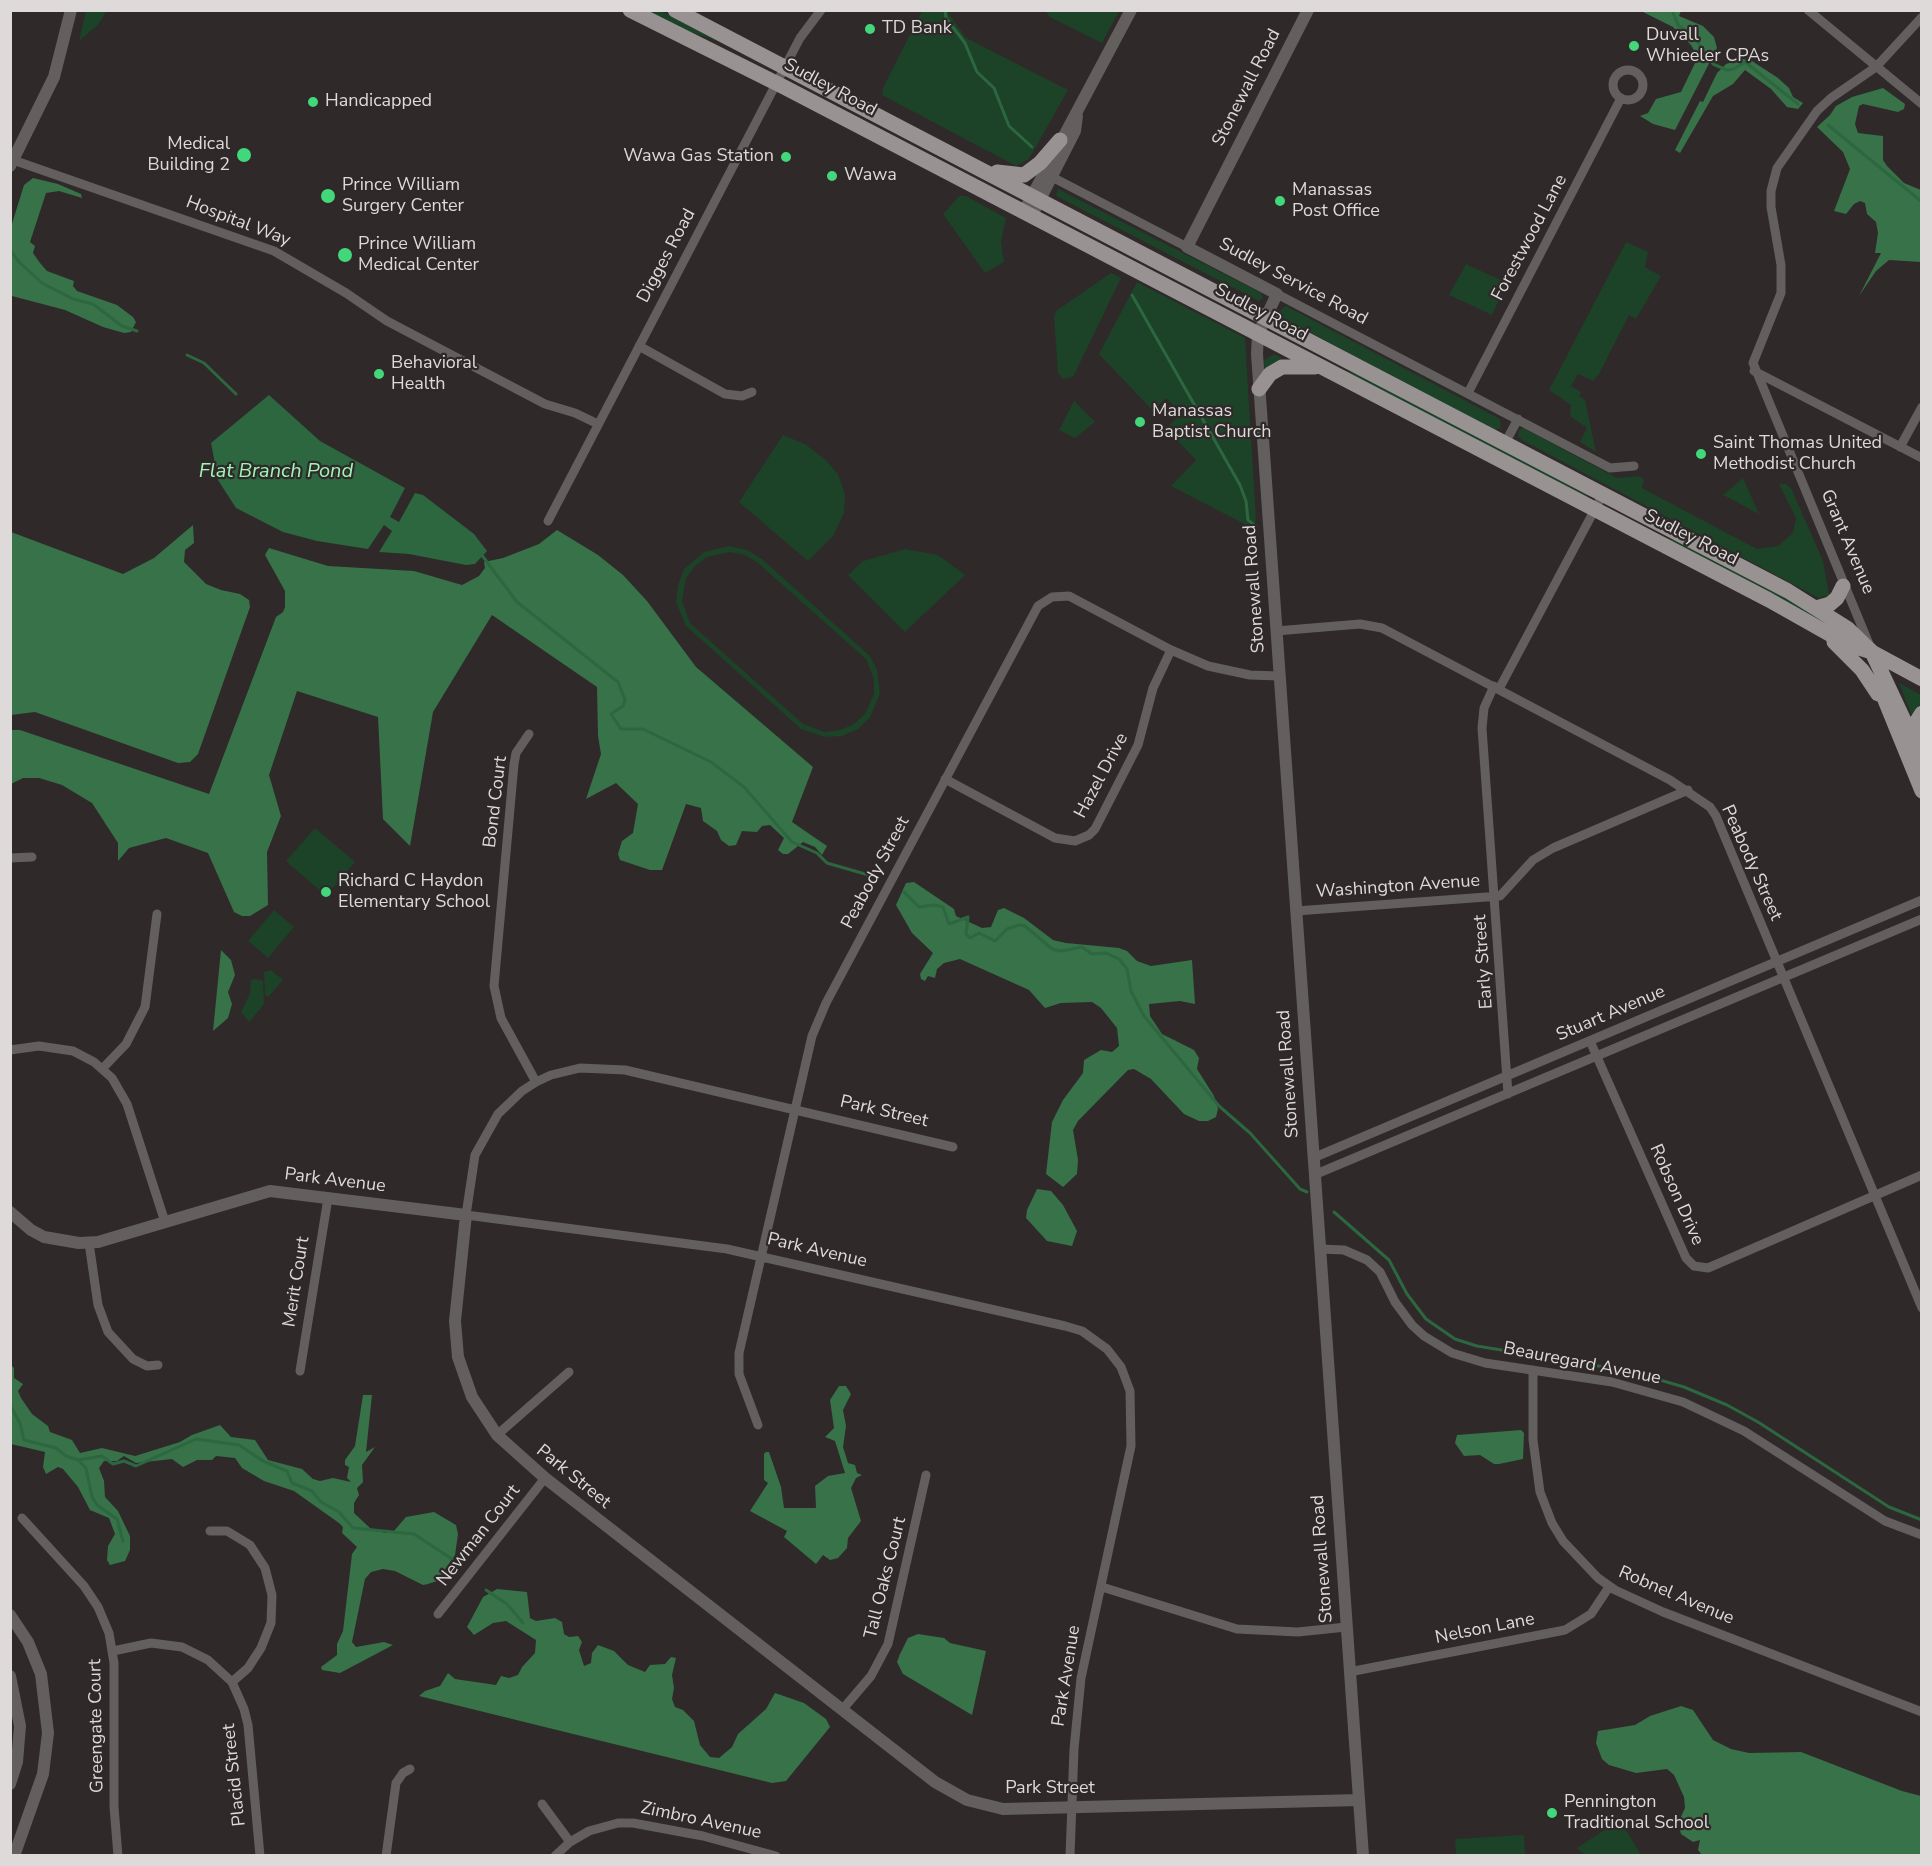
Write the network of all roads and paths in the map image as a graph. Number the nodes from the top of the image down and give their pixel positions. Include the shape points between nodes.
1 (71, 10) edge
2 (630, 10) edge
3 (675, 10) edge
4 (821, 10) edge
5 (1131, 10) edge
6 (1308, 10) edge
7 (1808, 10) edge
8 (1922, 17) edge
9 (785, 67) junction
10 (1876, 67) junction
11 (777, 83) junction
12 (1621, 98) dead end
13 (1922, 104) edge
14 (1077, 116) junction
15 (1060, 140) junction
16 (12, 163) edge
17 (978, 167) junction
18 (1052, 177) junction
19 (1036, 197) junction
20 (1028, 213) junction
21 (1187, 247) junction
22 (1277, 294) junction
23 (1264, 317) junction
24 (1258, 334) junction
25 (639, 346) junction
26 (1327, 370) junction
27 (1754, 370) junction
28 (1259, 389) junction
29 (752, 393) dead end
30 (1468, 393) junction
31 (1922, 407) edge
32 (1518, 419) junction
33 (598, 424) junction
34 (1505, 443) junction
35 (1900, 447) junction
36 (1922, 458) edge
37 (1634, 466) dead end
38 (1603, 494) junction
39 (1594, 510) junction
40 (548, 520) dead end
41 (1843, 586) junction
42 (1816, 608) junction
43 (1276, 631) junction
44 (1824, 631) junction
45 (1171, 650) junction
46 (1872, 652) junction
47 (1279, 676) junction
48 (1922, 679) edge
49 (1496, 687) junction
50 (1888, 711) junction
51 (1922, 713) edge
52 (529, 734) dead end
53 (1922, 743) edge
54 (1922, 759) edge
55 (945, 779) junction
56 (1688, 790) junction
57 (1922, 791) edge
58 (32, 856) dead end
59 (10, 858) edge
60 (1496, 897) junction
61 (1922, 900) edge
62 (1296, 911) junction
63 (157, 914) dead end
64 (1922, 920) edge
65 (1777, 962) junction
66 (1783, 978) junction
67 (1590, 1041) junction
68 (10, 1050) edge
69 (1597, 1057) junction
70 (102, 1068) junction
71 (1507, 1076) junction
72 (536, 1082) junction
73 (1508, 1094) junction
74 (794, 1110) junction
75 (953, 1147) dead end
76 (1313, 1158) junction
77 (1314, 1175) junction
78 (1922, 1175) edge
79 (1873, 1196) junction
80 (328, 1197) junction
81 (10, 1212) edge
82 (466, 1215) junction
83 (165, 1222) junction
84 (89, 1243) junction
85 (1320, 1249) junction
86 (761, 1256) junction
87 (1922, 1308) edge
88 (158, 1365) dead end
89 (1533, 1370) junction
90 (300, 1371) dead end
91 (569, 1372) dead end
92 (758, 1425) dead end
93 (497, 1435) junction
94 (926, 1475) dead end
95 (546, 1478) junction
96 (22, 1518) dead end
97 (210, 1531) dead end
98 (1922, 1535) edge
99 (1102, 1587) junction
100 (1609, 1587) junction
101 (438, 1614) dead end
102 (10, 1615) edge
103 (1346, 1627) junction
104 (113, 1651) junction
105 (1349, 1672) junction
106 (10, 1676) edge
107 (232, 1682) junction
108 (842, 1710) junction
109 (1922, 1712) edge
110 (411, 1769) dead end
111 (10, 1784) edge
112 (1359, 1800) junction
113 (542, 1804) dead end
114 (1072, 1808) junction
115 (570, 1842) junction
116 (14, 1856) edge
117 (118, 1856) edge
118 (260, 1856) edge
119 (386, 1856) edge
120 (555, 1856) edge
121 (776, 1856) edge
122 (1070, 1856) edge
123 (1363, 1856) edge

1 - 16 street via 54,77
2 - 11 main road, Sudley Road
3 - 9 main road, Sudley Road
4 - 9 street, Digges Road
5 - 14 street
6 - 21 street, Stonewall Road
7 - 10 street
8 - 10 street
9 - 11 street, Digges Road
9 - 17 main road, Sudley Road
10 - 13 street
10 - 27 street via 1817,111 1777,168 1771,207 1781,266 1781,293 1755,354
11 - 20 main road, Sudley Road
11 - 25 street, Digges Road
12 - 30 street, Forestwood Lane
14 - 15 street
14 - 18 street via 1075,131
15 - 17 main road via 1024,175
15 - 19 street
16 - 33 street, Hospital Way via 274,251 346,292 387,321 545,404
17 - 19 main road, Sudley Road
18 - 19 street
18 - 21 street, Sudley Service Road
19 - 20 street
19 - 23 main road, Sudley Road
20 - 24 main road, Sudley Road
21 - 22 street, Sudley Service Road
22 - 23 street, Stonewall Road
22 - 30 street, Sudley Service Road
23 - 24 street, Stonewall Road
23 - 34 main road, Sudley Road
24 - 26 main road, Sudley Road
24 - 28 street, Stonewall Road
25 - 29 street via 725,394
25 - 33 street, Digges Road
26 - 28 main road via 1282,367 1270,374
26 - 39 main road, Sudley Road
27 - 35 street
27 - 41 street, Grant Avenue
28 - 43 street, Stonewall Road
30 - 32 street, Sudley Service Road
31 - 35 street
32 - 34 street
32 - 37 street, Sudley Service Road via 1610,468
33 - 40 street, Digges Road
34 - 38 main road, Sudley Road
35 - 36 street
38 - 39 street, Early Street
38 - 42 main road, Sudley Road
39 - 44 main road, Sudley Road
39 - 49 street, Early Street
41 - 42 main road via 1830,604
41 - 46 street, Grant Avenue
42 - 46 main road, Sudley Road via 1857,635
43 - 47 street, Stonewall Road
43 - 49 street, Peabody Street via 1371,625
44 - 46 main road, Sudley Road
44 - 50 main road via 1862,670
45 - 47 street, Peabody Street via 1229,672
45 - 55 street, Peabody Street via 1076,598 1061,595 1044,600
45 - 55 street, Hazel Drive via 1152,688 1138,746 1089,835 1074,841 1055,838
46 - 48 main road, Sudley Road
46 - 50 main road, Grant Avenue
46 - 54 main road, Grant Avenue
47 - 62 street, Stonewall Road
49 - 56 street, Peabody Street
49 - 60 street, Early Street via 1484,708 1482,728
50 - 57 main road, Grant Avenue
51 - 53 main road via 1917,722
52 - 72 street, Bond Court via 516,753 514,764 494,986 501,1018
55 - 74 street, Peabody Street via 817,1021
56 - 60 street, Washington Avenue via 1553,848 1533,860
56 - 65 street, Peabody Street via 1716,816
58 - 59 street
60 - 62 street, Washington Avenue
60 - 71 street, Early Street
61 - 65 street, Stuart Avenue
62 - 76 street, Stonewall Road
63 - 70 street via 145,1007 126,1044
64 - 66 street, Stuart Avenue
65 - 66 street, Peabody Street
65 - 67 street, Stuart Avenue
66 - 69 street, Stuart Avenue
66 - 79 street, Peabody Street
67 - 69 street, Robson Drive
67 - 71 street, Stuart Avenue
68 - 70 street via 58,1047 84,1055
69 - 73 street, Stuart Avenue
69 - 79 street, Robson Drive via 1686,1258 1694,1266 1708,1268
70 - 83 street via 127,1104
71 - 73 street, Early Street
71 - 76 street, Stuart Avenue
72 - 74 street, Park Street via 580,1068 610,1068
72 - 82 street, Park Street via 504,1107 482,1140 471,1173
73 - 77 street, Stuart Avenue
74 - 75 street, Park Street
74 - 86 street, Peabody Street
76 - 77 street, Stonewall Road
77 - 85 street, Stonewall Road
78 - 79 street, Robson Drive
79 - 87 street, Peabody Street
80 - 82 street, Park Avenue
80 - 83 street, Park Avenue via 263,1192
80 - 90 street, Merit Court
81 - 84 street, Park Avenue via 44,1237
82 - 86 street, Park Avenue via 598,1230
82 - 93 street, Park Street via 455,1321 458,1357 472,1397
83 - 84 street, Park Avenue
84 - 88 street via 98,1305 108,1332 133,1359 147,1366
85 - 89 street, Beauregard Avenue via 1350,1252 1375,1267 1404,1315 1440,1347 1468,1359
85 - 103 street, Stonewall Road
86 - 92 street, Peabody Street via 738,1364 743,1390
86 - 99 street, Park Avenue via 1065,1326 1082,1331 1107,1348 1121,1367 1130,1391 1131,1439
89 - 98 street, Beauregard Avenue via 1636,1388 1713,1415 1776,1450 1886,1521
89 - 100 street, Robnel Avenue via 1534,1449 1547,1512 1574,1554
91 - 93 street
93 - 95 street, Park Street
94 - 108 street, Tall Oaks Court via 888,1644 871,1676
95 - 101 street, Newman Court
95 - 108 street, Park Street
96 - 104 street, Greengate Court via 89,1593 102,1615
97 - 107 street via 227,1531 250,1545 265,1568 272,1595 271,1623 261,1648 248,1668
99 - 103 street via 1237,1629 1298,1632
99 - 114 street, Park Avenue via 1081,1677
100 - 105 street, Nelson Lane via 1591,1614 1565,1630
100 - 109 street, Robnel Avenue via 1702,1628
102 - 116 street via 28,1642 41,1674 48,1733 43,1774
103 - 105 street, Stonewall Road
104 - 107 street, Placid Street via 151,1643 182,1647 208,1660
104 - 117 street, Greengate Court
105 - 112 street, Stonewall Road
106 - 111 street via 21,1726
107 - 118 street, Placid Street via 248,1725
108 - 114 street, Park Street via 935,1782 967,1800 1003,1809
110 - 119 street via 396,1783
112 - 114 street, Park Street
112 - 123 street, Stonewall Road
113 - 115 street
114 - 122 street, Park Avenue
115 - 120 street, Zimbro Avenue
115 - 121 street, Zimbro Avenue via 603,1826 633,1823 704,1836

